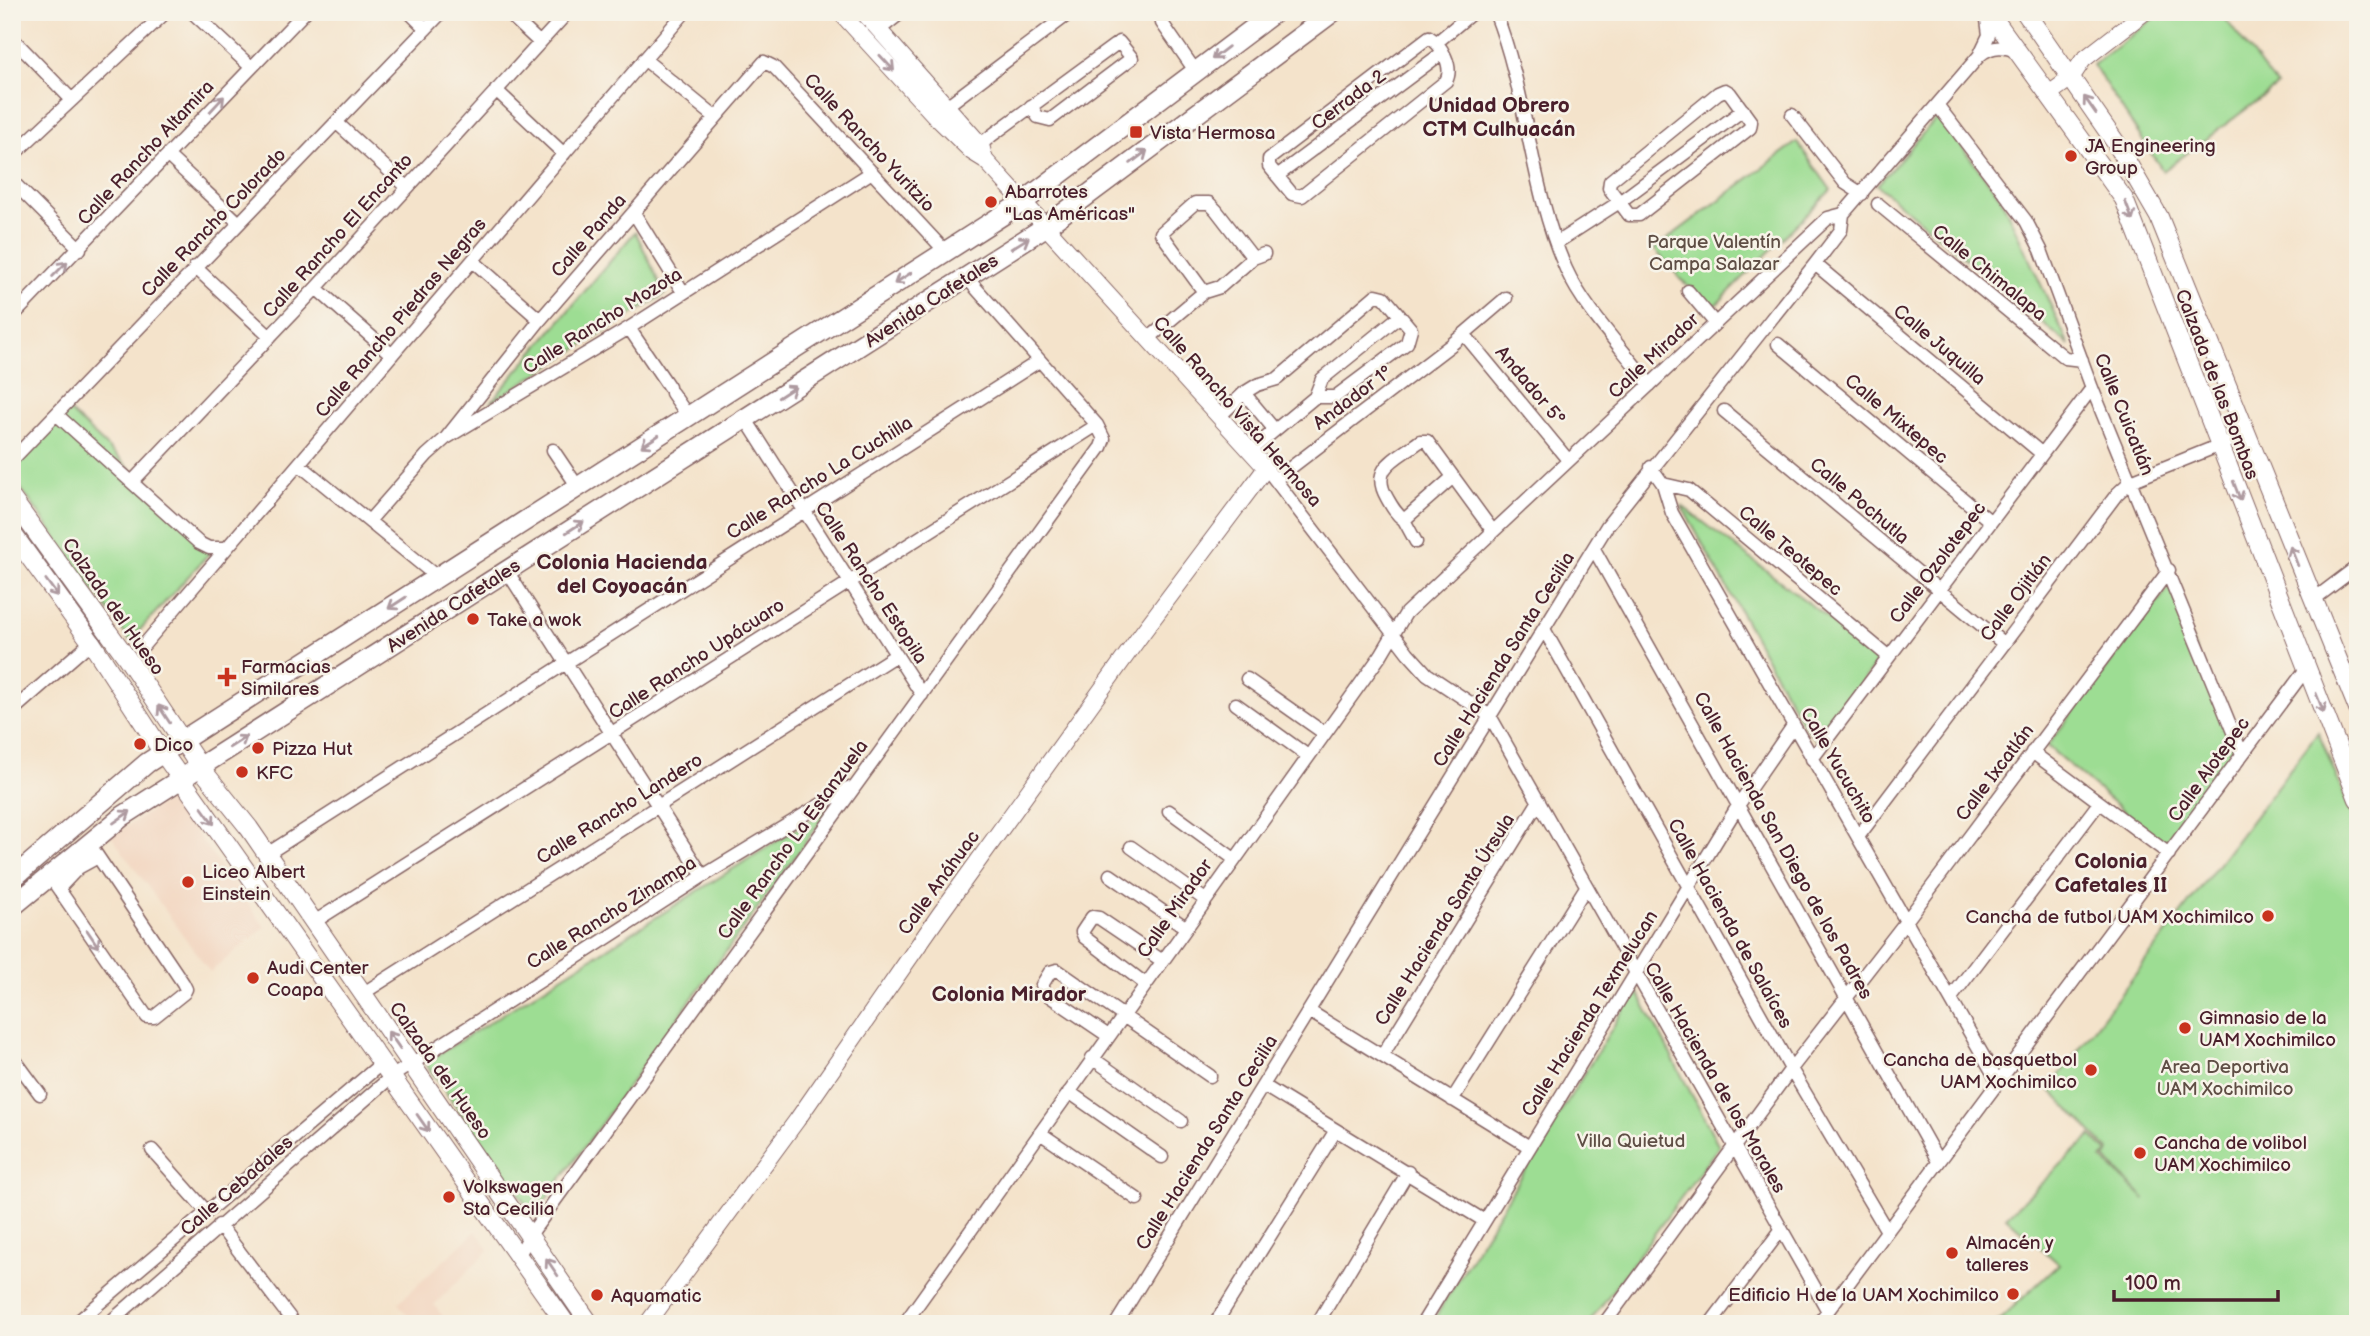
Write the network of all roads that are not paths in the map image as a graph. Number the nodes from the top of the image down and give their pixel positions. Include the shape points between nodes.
1 (166, 12) edge
2 (192, 12) edge
3 (305, 12) edge
4 (409, 12) edge
5 (442, 12) edge
6 (507, 12) edge
7 (568, 12) edge
8 (685, 12) edge
9 (841, 12) edge
10 (863, 12) edge
11 (902, 12) edge
12 (1071, 12) edge
13 (1161, 12) edge
14 (1275, 12) edge
15 (1333, 12) edge
16 (1473, 12) edge
17 (1495, 12) edge
18 (1988, 12) edge
19 (2025, 12) edge
20 (2145, 12) edge
21 (426, 29) junction
22 (879, 30) junction
23 (12, 38) edge
24 (540, 43) junction
25 (1434, 45) junction
26 (2018, 53) junction
27 (1979, 56) junction
28 (644, 59) junction
29 (764, 62) joint
30 (251, 67) junction
31 (1196, 72) junction
32 (2071, 78) junction
33 (496, 90) junction
34 (2049, 94) junction
35 (72, 100) junction
36 (1031, 106) junction
37 (1938, 106) junction
38 (1743, 110) junction
39 (941, 111) junction
40 (1791, 115) dead end
41 (715, 117) junction
42 (337, 123) junction
43 (2116, 143) junction
44 (979, 152) junction
45 (564, 154) junction
46 (12, 156) edge
47 (168, 156) junction
48 (2096, 158) junction
49 (872, 172) junction
50 (1277, 176) junction
51 (12, 181) edge
52 (406, 186) junction
53 (1862, 194) junction
54 (1023, 202) junction
55 (1618, 202) junction
56 (1878, 204) dead end
57 (634, 213) junction
58 (1843, 214) junction
59 (239, 223) junction
60 (1045, 227) junction
61 (1556, 243) junction
62 (80, 249) junction
63 (945, 251) junction
64 (473, 261) junction
65 (1815, 264) junction
66 (195, 267) junction
67 (966, 277) junction
68 (316, 288) junction
69 (1688, 291) dead end
70 (683, 292) junction
71 (1204, 292) junction
72 (1507, 298) dead end
73 (1400, 316) junction
74 (12, 317) edge
75 (540, 320) junction
76 (1715, 323) junction
77 (629, 327) junction
78 (1464, 334) junction
79 (270, 337) junction
80 (1148, 339) junction
81 (1778, 344) dead end
82 (392, 355) junction
83 (2082, 360) junction
84 (1039, 361) junction
85 (1650, 386) junction
86 (2092, 388) junction
87 (1244, 393) junction
88 (1315, 397) junction
89 (1724, 411) dead end
90 (56, 414) junction
91 (688, 416) junction
92 (1219, 417) junction
93 (745, 418) junction
94 (1097, 425) junction
95 (1274, 429) junction
96 (2245, 435) junction
97 (446, 438) junction
98 (2219, 445) junction
99 (553, 450) dead end
100 (1250, 451) junction
101 (2041, 453) junction
102 (12, 460) edge
103 (1568, 460) junction
104 (300, 465) junction
105 (1651, 467) junction
106 (1271, 473) junction
107 (1453, 477) junction
108 (2131, 481) junction
109 (132, 482) junction
110 (1663, 484) junction
111 (578, 487) junction
112 (12, 499) edge
113 (803, 510) junction
114 (1404, 520) junction
115 (369, 521) junction
116 (1991, 522) junction
117 (1492, 530) junction
118 (12, 533) edge
119 (1416, 542) dead end
120 (225, 548) junction
121 (1594, 549) junction
122 (2358, 565) edge
123 (2169, 570) junction
124 (507, 571) junction
125 (437, 577) junction
126 (851, 582) junction
127 (1939, 591) junction
128 (2312, 600) junction
129 (1394, 631) junction
130 (1545, 631) junction
131 (91, 642) junction
132 (2004, 644) junction
133 (143, 646) dead end
134 (897, 655) junction
135 (1889, 657) junction
136 (566, 662) junction
137 (2306, 668) junction
138 (1247, 679) dead end
139 (922, 695) junction
140 (1236, 704) dead end
141 (2358, 709) edge
142 (12, 711) edge
143 (1490, 716) junction
144 (1793, 726) junction
145 (1324, 733) junction
146 (613, 734) junction
147 (182, 741) junction
148 (2032, 752) junction
149 (163, 753) junction
150 (2242, 754) junction
151 (1308, 756) junction
152 (1812, 759) junction
153 (200, 767) junction
154 (181, 778) junction
155 (855, 784) junction
156 (2358, 799) edge
157 (1539, 801) junction
158 (2099, 803) junction
159 (1739, 804) junction
160 (659, 806) junction
161 (1169, 811) dead end
162 (1858, 837) junction
163 (1131, 848) dead end
164 (93, 850) junction
165 (267, 854) junction
166 (2169, 854) junction
167 (1233, 858) junction
168 (1110, 875) dead end
169 (703, 876) junction
170 (12, 879) edge
171 (54, 882) junction
172 (1586, 887) junction
173 (1689, 889) junction
174 (1204, 898) junction
175 (12, 907) edge
176 (1907, 920) junction
177 (314, 922) junction
178 (1185, 928) junction
179 (1161, 960) junction
180 (1636, 974) junction
181 (1144, 983) junction
182 (362, 994) junction
183 (1847, 996) junction
184 (1951, 998) junction
185 (1309, 1011) junction
186 (1122, 1014) junction
187 (1107, 1035) junction
188 (12, 1056) edge
189 (1382, 1056) junction
190 (1092, 1058) junction
191 (410, 1063) junction
192 (1791, 1069) junction
193 (386, 1070) junction
194 (1210, 1076) dead end
195 (1997, 1080) junction
196 (1264, 1086) junction
197 (1069, 1092) junction
198 (40, 1094) dead end
199 (1452, 1100) junction
200 (333, 1105) junction
201 (343, 1118) junction
202 (1181, 1121) dead end
203 (1336, 1130) junction
204 (1040, 1133) junction
205 (1528, 1146) junction
206 (1735, 1148) junction
207 (152, 1150) dead end
208 (1162, 1157) dead end
209 (1938, 1161) junction
210 (1408, 1172) junction
211 (1137, 1199) dead end
212 (207, 1212) junction
213 (1483, 1220) junction
214 (219, 1225) junction
215 (1781, 1230) junction
216 (1887, 1231) junction
217 (530, 1235) junction
218 (518, 1257) junction
219 (1828, 1311) junction
220 (290, 1318) dead end
221 (908, 1322) edge
222 (75, 1324) edge
223 (108, 1324) edge
224 (566, 1324) edge
225 (590, 1324) edge
226 (648, 1324) edge
227 (1116, 1324) edge
228 (1215, 1324) edge
229 (1317, 1324) edge
230 (1422, 1324) edge
231 (1604, 1324) edge
232 (1710, 1324) edge
233 (1818, 1324) edge

1 - 35 street
2 - 30 street
3 - 30 street, Calle Rancho Altamira
4 - 21 street
5 - 21 street, Calle Rancho Colorado
6 - 24 street
7 - 24 street, Calle Rancho El Encanto
8 - 28 street, Calle Rancho Piedras Negras
9 -> 39 street, Calle Rancho Vista Hermosa
10 - 22 street, Calle Rancho Vista Hermosa
11 - 22 street
12 - 39 street
13 - 31 street via 1162,23
14 -> 31 main road, Avenida Cafetales
60 -> 15 main road, Avenida Cafetales
16 - 25 street
17 - 61 street via 1507,42
18 - 26 main road, Calzada de las Bombas
18 - 27 street, Calle Hacienda Santa Cecilia via 1989,35
19 - 32 main road, Calzada de las Bombas
20 - 32 street via 2083,60
21 - 42 street, Calle Rancho Colorado
22 - 39 street, Calle Rancho Vista Hermosa
23 - 35 street
24 - 33 street, Calle Rancho El Encanto
25 - 50 street, Cerrada 2
25 - 50 street via 1272,156 1269,166
25 - 50 street via 1450,71 1446,81 1302,196 1292,194
26 - 27 street via 1997,47
26 - 34 main road, Calzada de las Bombas
27 - 37 street, Calle Hacienda Santa Cecilia
28 - 41 street
28 - 45 street, Calle Rancho Piedras Negras
29 - 41 street, Calle Panda
29 - 49 street, Calle Rancho Yuritzio via 775,67
47 -> 30 street, Calle Rancho Altamira
31 - 54 main road, Avenida Cafetales
32 - 34 street
43 -> 32 main road, Calzada de las Bombas
33 - 45 street
33 - 52 street, Calle Rancho El Encanto
34 - 48 main road, Calzada de las Bombas
35 - 46 street
36 - 36 street via 1119,42 1132,58 1050,120 1038,117
36 - 44 street
37 - 53 street, Calle Hacienda Santa Cecilia
37 - 83 street, Calle Cuicatlán via 2026,221
38 - 55 street
38 - 55 street via 1750,128 1639,215 1629,215
38 - 55 street via 1730,93 1717,93 1610,181
39 - 44 street, Calle Rancho Vista Hermosa
40 - 53 street via 1846,183
41 - 57 street, Calle Panda
42 - 52 street
42 - 59 street, Calle Rancho Colorado
43 - 48 main road
43 - 96 main road, Calzada de las Bombas via 2159,217
44 - 54 street, Calle Rancho Vista Hermosa
45 - 64 street, Calle Rancho Piedras Negras
47 - 59 street
47 - 62 street, Calle Rancho Altamira
48 -> 98 main road, Calzada de las Bombas via 2124,199
49 - 63 street, Calle Rancho Yuritzio
49 - 70 street, Calle Rancho Mozota
51 - 62 street
52 - 68 street, Calle Rancho El Encanto
53 - 58 street, Calle Hacienda Santa Cecilia
54 - 60 street, Calle Rancho Vista Hermosa
54 - 63 main road, Avenida Cafetales
55 - 61 street
56 - 83 street, Calle Chimalapa via 2065,358
57 - 70 street
57 - 75 street, Calle Panda
58 - 65 street, Calle Hacienda Santa Cecilia via 1841,230
58 - 76 street, Calle Mirador via 1828,218
59 - 66 street, Calle Rancho Colorado
67 -> 60 main road, Avenida Cafetales
60 - 80 street, Calle Rancho Vista Hermosa
61 - 85 street via 1567,271
74 -> 62 street, Calle Rancho Altamira
63 -> 91 main road, Avenida Cafetales
64 - 75 street
64 - 82 street, Calle Rancho Piedras Negras
65 - 101 street, Calle Juquilla
65 - 105 street, Calle Hacienda Santa Cecilia
66 - 79 street
66 - 90 street, Calle Rancho Colorado
67 - 84 street
93 -> 67 main road, Avenida Cafetales
68 - 79 street, Calle Rancho El Encanto
68 - 82 street
69 - 76 street
70 - 77 street, Calle Rancho Mozota
71 - 71 street via 1220,287 1259,256 1209,203 1195,203 1161,233
71 - 80 street
72 - 78 street, Andador 1º
73 - 87 street via 1384,297 1376,295 1277,379
73 - 88 street via 1322,379
73 - 88 street via 1411,329 1407,343 1335,397
75 - 97 street, Calle Panda
76 - 85 street, Calle Mirador
77 - 91 street
77 - 97 street, Calle Rancho Mozota
78 - 103 street, Andador 5º
78 - 106 street, Andador 1º
79 - 109 street, Calle Rancho El Encanto
80 - 92 street, Calle Rancho Vista Hermosa
81 - 116 street, Calle Mixtepec
82 - 104 street, Calle Rancho Piedras Negras
83 - 86 street, Calle Cuicatlán
84 - 94 street
84 - 113 street, Calle Rancho La Cuchilla
85 - 103 street, Calle Mirador
86 - 101 street, Calle Ozolotepec
86 - 108 street, Calle Cuicatlán
87 - 92 street
87 - 95 street
88 - 95 street
89 - 127 street, Calle Pochutla
90 - 102 street, Calle Rancho Colorado
90 - 109 street
91 -> 111 main road, Avenida Cafetales
92 - 100 street, Calle Rancho Vista Hermosa
93 - 113 street, Calle Rancho Estopila
124 -> 93 main road, Avenida Cafetales
94 - 126 street, Calle Rancho Upácuaro
94 - 139 street, Calle Rancho La Estanzuela via 1104,439 1101,447
95 - 100 street
96 - 98 street, Calle Ojitlán
128 -> 96 main road, Calzada de las Bombas
97 - 115 street, Calle Rancho Mozota
98 - 108 street, Calle Ojitlán
98 -> 137 main road, Calzada de las Bombas
99 - 111 street
100 - 106 street, Calle Rancho Vista Hermosa
101 - 116 street, Calle Ozolotepec
103 - 117 street, Calle Mirador
104 - 115 street
104 - 120 street, Calle Rancho Piedras Negras
105 - 110 street, Calle Yucuchito
105 - 121 street, Calle Hacienda Santa Cecilia
106 - 129 street, Calle Rancho Vista Hermosa
106 - 226 street, Calle Anáhuac via 1143,632
107 - 114 street
107 - 114 street via 1427,442 1420,441 1385,468 1379,485
107 - 117 street
108 - 123 street, Calle Cuicatlán
108 - 132 street, Calle Ojitlán
109 - 120 street via 199,543
110 - 135 street, Calle Teotepec via 1689,490
110 - 144 street, Calle Yucuchito via 1672,513
111 - 125 main road, Avenida Cafetales
147 -> 112 main road, Calzada del Hueso
113 - 126 street, Calle Rancho Estopila
113 - 136 street, Calle Rancho La Cuchilla
114 - 119 street
115 - 125 street
116 - 127 street, Calle Ozolotepec
117 - 129 street, Calle Mirador via 1406,612
118 -> 131 main road, Calzada del Hueso
120 - 133 street, Calle Rancho Piedras Negras
121 - 130 street, Calle Hacienda Santa Cecilia
121 - 159 street, Calle Hacienda San Diego de los Padres
122 - 128 street
123 - 148 street, Calle Ixcatlán
123 - 150 street, Calle Cuicatlán
124 - 136 street
153 -> 124 main road, Avenida Cafetales
125 -> 147 main road, Avenida Cafetales
126 - 134 street, Calle Rancho Estopila
126 - 146 street, Calle Rancho Upácuaro
127 - 132 street, Calle Pochutla
127 - 135 street, Calle Ozolotepec
128 - 141 main road, Calzada de las Bombas
129 - 143 street, Calle Rancho Vista Hermosa via 1427,674
129 - 145 street, Calle Mirador
130 - 143 street, Calle Hacienda Santa Cecilia
130 - 173 street, Calle Hacienda de Salaíces
131 - 142 street
131 - 149 main road, Calzada del Hueso
132 - 162 street, Calle Ojitlán
134 - 139 street, Calle Rancho Estopila
134 - 160 street, Calle Rancho Landero
135 - 152 street, Calle Ozolotepec
136 - 146 street
136 - 165 street, Calle Rancho La Cuchilla
137 - 150 street, Calle Alotepec
137 -> 156 main road, Calzada de las Bombas
138 - 145 street
139 - 155 street, Calle Rancho La Estanzuela
140 - 151 street
143 - 157 street, Calle Hacienda de los Morales
143 - 185 street, Calle Hacienda Santa Cecilia
144 - 152 street, Calle Yucuchito
144 - 159 street, Calle Hacienda Texmelucan
145 - 151 street, Calle Mirador
146 - 160 street
146 - 177 street, Calle Rancho Upácuaro
147 - 149 main road, Avenida Cafetales
147 - 153 main road, Calzada del Hueso
148 - 158 street
148 - 176 street, Calle Ixcatlán
149 - 154 main road, Calzada del Hueso
149 - 170 main road, Avenida Cafetales
150 - 166 street, Calle Alotepec
151 - 167 street, Calle Mirador
152 - 162 street, Calle Yucuchito
153 - 154 main road, Avenida Cafetales
153 - 165 main road, Calzada del Hueso
164 -> 154 main road, Avenida Cafetales
154 -> 193 main road, Calzada del Hueso
155 - 169 street, Calle Rancho Zinampa
155 - 217 street, Calle Rancho La Estanzuela
157 - 172 street, Calle Hacienda de los Morales
157 - 189 street, Calle Hacienda Santa Úrsula
158 - 166 street
158 - 184 street
159 - 173 street, Calle Hacienda Texmelucan
159 - 183 street, Calle Hacienda San Diego de los Padres
160 - 169 street
160 - 182 street, Calle Rancho Landero
161 - 167 street
162 - 176 street, Calle Yucuchito
163 - 174 street
164 - 171 main road, Avenida Cafetales
171 -> 164 street via 146,1017 154,1017 186,989
165 - 177 main road, Calzada del Hueso
166 - 195 street, Calle Alotepec
167 - 174 street, Calle Mirador
168 - 178 street
169 - 191 street, Calle Rancho Zinampa
171 - 175 main road, Avenida Cafetales
172 - 180 street, Calle Hacienda de los Morales
172 - 199 street
173 - 180 street, Calle Hacienda Texmelucan
173 - 192 street, Calle Hacienda de Salaíces
174 - 178 street, Calle Mirador
176 - 183 street, Calle Ixcatlán
176 - 184 street, Calle Yucuchito
177 - 182 main road, Calzada del Hueso
178 - 179 street, Calle Mirador
179 - 181 street, Calle Mirador
179 - 181 street via 1092,917 1082,932 1084,937
180 - 205 street, Calle Hacienda Texmelucan
180 - 206 street, Calle Hacienda de los Morales
181 - 186 street, Calle Mirador
191 -> 182 main road, Calzada del Hueso
183 - 192 street, Calle Ixcatlán
183 - 209 street, Calle Hacienda San Diego de los Padres
184 - 195 street, Calle Yucuchito
185 - 189 street
185 - 196 street, Calle Hacienda Santa Cecilia
186 - 187 street, Calle Mirador
186 - 187 street via 1057,970 1050,972 1042,985 1045,993
186 - 194 street
187 - 190 street, Calle Mirador
188 - 198 street
189 - 199 street
190 - 197 street, Calle Mirador
190 - 202 street
191 - 193 street, Calle Rancho Zinampa
191 - 217 main road, Calzada del Hueso
192 - 206 street, Calle Ixcatlán
192 - 216 street, Calle Hacienda de Salaíces
193 - 200 street
193 - 201 street, Calle Cebadales
193 -> 218 main road, Calzada del Hueso
195 - 209 street, Calle Alotepec
196 - 203 street
196 - 227 street, Calle Hacienda Santa Cecilia
197 - 204 street, Calle Mirador
197 - 208 street
199 - 205 street
200 - 201 street
200 - 212 street
201 - 214 street, Calle Cebadales
203 - 210 street
203 - 228 street
204 - 211 street
204 - 221 street, Calle Mirador
205 - 213 street, Calle Hacienda Texmelucan
206 - 215 street, Calle Hacienda de los Morales
206 - 231 street, Calle Ixcatlán
207 - 212 street
209 - 216 street, Calle Alotepec
210 - 213 street
210 - 229 street
212 - 222 street
213 - 230 street, Calle Hacienda Texmelucan
214 - 220 street
214 - 223 street, Calle Cebadales
215 - 219 street, Calle Hacienda de los Morales
215 - 232 street
216 - 219 street, Calle Alotepec
217 - 218 street, Calle Rancho La Estanzuela
225 -> 217 main road, Calzada del Hueso
218 - 224 main road, Calzada del Hueso
219 - 233 street, Calle Alotepec

